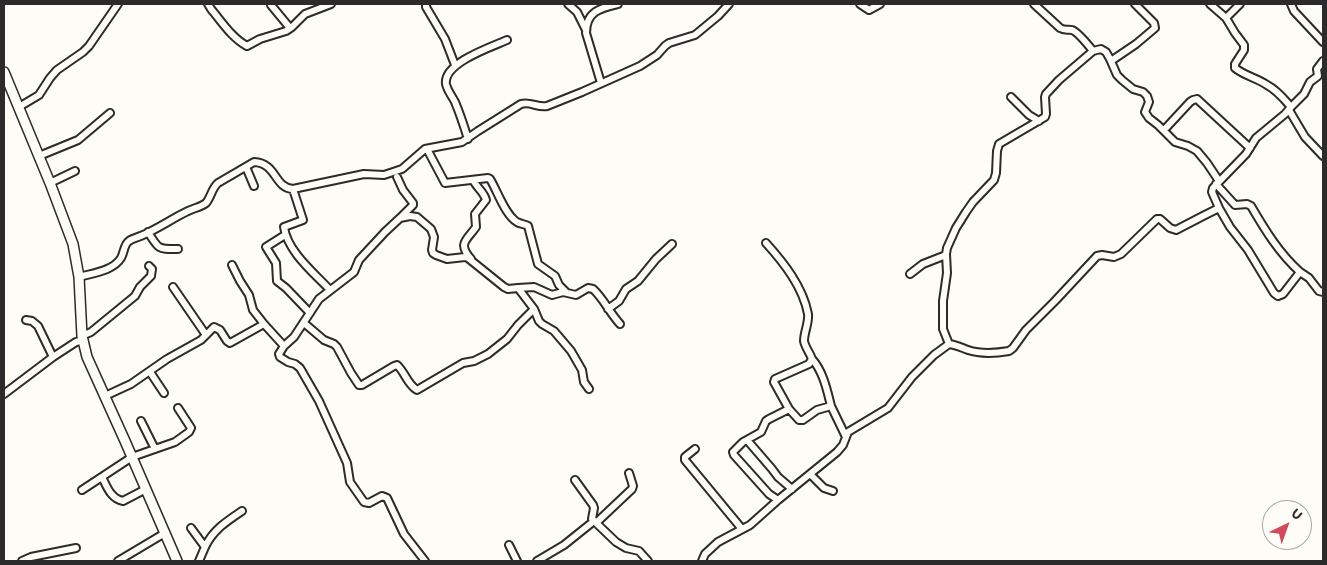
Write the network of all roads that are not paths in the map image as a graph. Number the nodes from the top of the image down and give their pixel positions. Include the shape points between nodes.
1 (118, 4) edge
2 (208, 4) edge
3 (331, 4) edge
4 (426, 4) edge
5 (568, 4) edge
6 (618, 4) edge
7 (729, 4) edge
8 (860, 4) edge
9 (880, 4) edge
10 (1034, 4) edge
11 (1137, 4) edge
12 (1210, 4) edge
13 (1240, 4) edge
14 (1291, 4) edge
15 (272, 5) edge
16 (1226, 18) junction
17 (290, 28) junction
18 (586, 30) junction
19 (507, 40) dead end
20 (1323, 42) edge
21 (1093, 51) junction
22 (1111, 61) junction
23 (1323, 62) edge
24 (455, 65) junction
25 (4, 72) edge
26 (1320, 80) edge
27 (601, 83) junction
28 (1011, 97) dead end
29 (19, 107) junction
30 (1290, 108) junction
31 (110, 113) dead end
32 (1039, 121) junction
33 (1164, 130) junction
34 (468, 139) junction
35 (1250, 148) junction
36 (427, 149) junction
37 (39, 156) junction
38 (1323, 156) edge
39 (246, 167) junction
40 (75, 171) dead end
41 (397, 177) dead end
42 (473, 180) junction
43 (50, 183) junction
44 (1218, 183) junction
45 (254, 186) dead end
46 (293, 189) junction
47 (1219, 208) junction
48 (400, 218) junction
49 (148, 232) junction
50 (285, 236) junction
51 (766, 243) dead end
52 (672, 244) dead end
53 (178, 249) dead end
54 (946, 255) junction
55 (471, 260) junction
56 (232, 265) dead end
57 (149, 266) dead end
58 (1300, 272) junction
59 (910, 274) dead end
60 (79, 277) junction
61 (173, 287) dead end
62 (518, 288) junction
63 (330, 290) junction
64 (566, 292) junction
65 (1323, 292) edge
66 (534, 309) junction
67 (608, 309) junction
68 (310, 314) junction
69 (26, 320) dead end
70 (304, 323) junction
71 (264, 324) junction
72 (620, 324) dead end
73 (206, 335) junction
74 (82, 338) junction
75 (949, 344) junction
76 (284, 346) junction
77 (53, 357) junction
78 (812, 359) junction
79 (150, 372) junction
80 (589, 389) dead end
81 (164, 393) dead end
82 (4, 394) edge
83 (105, 396) junction
84 (831, 406) junction
85 (178, 408) dead end
86 (789, 409) junction
87 (141, 421) dead end
88 (846, 437) junction
89 (746, 440) junction
90 (155, 449) junction
91 (695, 449) dead end
92 (132, 457) junction
93 (629, 473) dead end
94 (810, 474) junction
95 (102, 477) junction
96 (575, 480) dead end
97 (146, 489) junction
98 (792, 489) junction
99 (82, 490) dead end
100 (833, 491) dead end
101 (778, 500) junction
102 (242, 511) dead end
103 (595, 522) junction
104 (191, 528) dead end
105 (742, 529) junction
106 (165, 534) junction
107 (509, 545) dead end
108 (205, 547) junction
109 (76, 548) dead end
110 (22, 561) edge
111 (118, 561) edge
112 (177, 561) edge
113 (199, 561) edge
114 (425, 561) edge
115 (517, 561) edge
116 (537, 561) edge
117 (648, 561) edge
118 (702, 561) edge

1 - 29 street via 89,46 57,70 38,96
2 - 17 street via 232,34 247,46
3 - 17 street via 306,14
4 - 24 street
5 - 18 street via 577,12
6 - 18 street via 598,9
7 - 27 street via 695,35 669,43 649,61
8 - 9 street via 869,10
10 - 21 street via 1060,28 1076,32
11 - 22 street via 1155,28
12 - 16 street
13 - 16 street
14 - 20 street
15 - 17 street
16 - 30 street via 1245,47 1234,64 1235,68 1269,86
18 - 27 street
19 - 24 street
21 - 22 street via 1103,50
21 - 32 street via 1046,94 1046,114
22 - 33 street via 1122,80 1147,96 1146,116
23 - 26 street via 1318,68
24 - 34 street via 446,84
25 - 29 street
26 - 30 street via 1310,82 1304,94
27 - 34 street via 546,106 521,104
28 - 32 street
29 - 37 street
30 - 35 street via 1259,135
30 - 38 street via 1305,137
31 - 37 street via 78,140
32 - 54 street via 999,144 994,180 966,212
33 - 35 street via 1190,102 1197,99
33 - 44 street via 1174,142 1200,153
34 - 36 street
35 - 44 street
36 - 42 street via 445,183
36 - 46 street via 402,169 384,175 357,175
37 - 43 street
39 - 45 street
39 - 46 street via 259,162 272,170 283,186
39 - 49 street via 215,185 203,205
40 - 43 street
41 - 48 street via 413,205
42 - 55 street via 486,200 475,214 476,227 464,244
42 - 64 street via 490,179 513,219 530,229 538,264 555,276
43 - 60 street via 74,244
44 - 47 street via 1212,192
44 - 58 street via 1235,205 1251,206 1273,242
46 - 50 street via 303,220 284,227
47 - 58 street via 1276,295 1283,294
47 - 75 street via 1176,230 1157,219 1121,254 1097,256 1009,351 974,352
48 - 55 street via 417,217 431,229 434,237 432,250 436,255
48 - 63 street via 359,260 354,272
49 - 53 street via 158,248
49 - 60 street via 128,241 114,266
50 - 63 street via 292,249
50 - 68 street via 266,247 276,263 277,281
51 - 78 street via 785,265 802,295 808,312 804,342
52 - 67 street
54 - 59 street via 923,264
54 - 75 street via 943,329
55 - 62 street via 504,287
56 - 71 street via 249,295 253,310
57 - 74 street via 151,276 135,296
58 - 65 street
60 - 74 street
61 - 73 street
62 - 64 street via 534,287 552,295
62 - 66 street
63 - 68 street
64 - 67 street via 576,295 588,288 593,289
66 - 70 street via 507,339 488,354 463,363 417,390 397,365 358,385 337,347
66 - 80 street via 539,321 554,331 571,351
67 - 72 street
68 - 70 street
69 - 77 street via 38,326
70 - 76 street
71 - 73 street via 232,342 227,341 216,328
71 - 76 street
73 - 79 street
74 - 77 street
74 - 83 street
75 - 88 street via 912,377 888,408 848,432
76 - 114 street via 279,355 298,365 349,466 350,482 364,502 369,503 382,496 387,498 404,534
77 - 82 street
78 - 84 street via 820,372
78 - 86 street via 809,364 774,381
79 - 81 street
79 - 83 street
83 - 92 street
84 - 86 street via 817,410 801,421
84 - 88 street
85 - 90 street via 191,430 175,442
86 - 89 street via 768,419 761,432
87 - 90 street
88 - 94 street via 840,449
89 - 98 street via 776,476
89 - 101 street via 733,453
90 - 92 street
91 - 105 street via 685,460
92 - 95 street
92 - 97 street
93 - 103 street via 632,489
94 - 98 street
94 - 100 street via 824,488
95 - 97 street via 119,501
95 - 99 street
96 - 103 street via 594,505 592,519
97 - 106 street
98 - 101 street
101 - 105 street
102 - 108 street via 222,525
103 - 116 street
103 - 117 street via 616,542 639,551
104 - 108 street
105 - 118 street via 718,542
106 - 111 street
106 - 112 street
107 - 115 street
108 - 113 street
109 - 110 street

